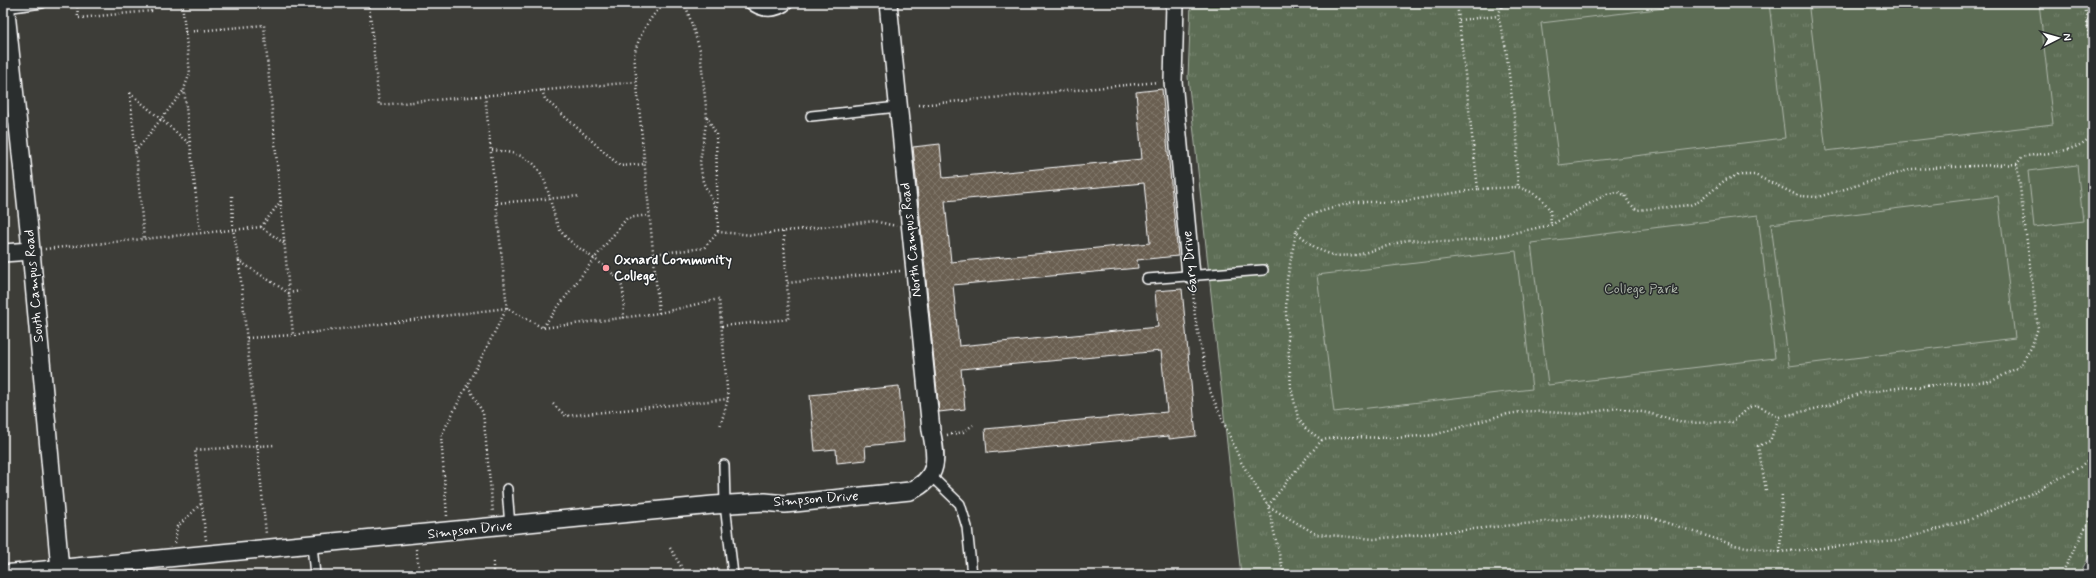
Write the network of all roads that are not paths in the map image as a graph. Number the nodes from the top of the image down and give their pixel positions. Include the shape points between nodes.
1 (42, 3) edge
2 (749, 3) edge
3 (789, 3) edge
4 (888, 3) edge
5 (1174, 3) edge
6 (5, 5) edge
7 (898, 107) junction
8 (811, 116) dead end
9 (31, 250) junction
10 (3, 253) edge
11 (1263, 270) dead end
12 (1191, 275) junction
13 (1147, 279) dead end
14 (724, 465) dead end
15 (931, 476) junction
16 (507, 489) dead end
17 (725, 504) junction
18 (510, 526) junction
19 (312, 545) junction
20 (60, 569) junction
21 (732, 571) edge
22 (3, 574) edge
23 (315, 575) edge
24 (972, 575) edge

1 - 6 lane
2 - 3 lane via 763,11 772,12
4 - 7 street, North Campus Road
5 - 12 street, Gary Drive via 1173,80
6 - 9 street, South Campus Road
7 - 8 lane
7 - 15 street, North Campus Road via 936,453
9 - 10 street
9 - 20 street, South Campus Road
11 - 12 lane
12 - 13 lane
14 - 17 lane
15 - 17 street, Simpson Drive via 922,486 910,491 785,504
15 - 24 lane via 960,504 968,527
16 - 18 lane
17 - 18 street, Simpson Drive
17 - 21 lane
18 - 19 street, Simpson Drive
19 - 20 street, Simpson Drive
19 - 23 lane
20 - 22 street, Simpson Drive

